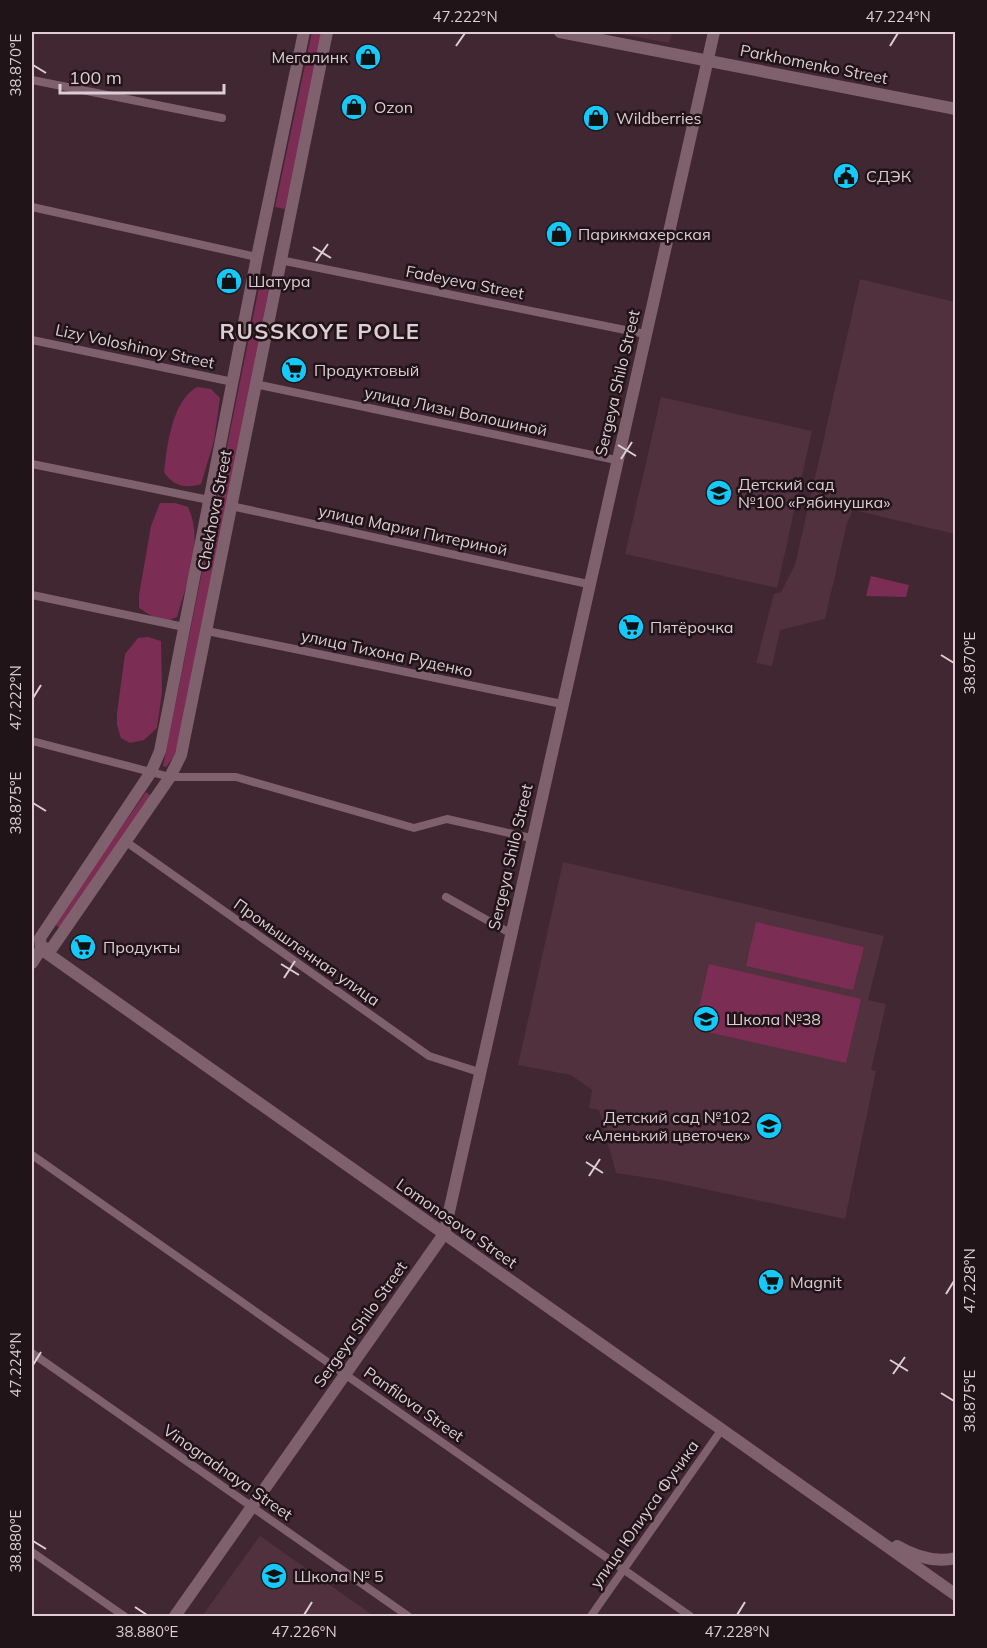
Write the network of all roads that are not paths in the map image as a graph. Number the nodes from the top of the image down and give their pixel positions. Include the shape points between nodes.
1 (304, 32) edge
2 (327, 32) edge
3 (560, 32) edge
4 (714, 32) edge
5 (706, 60) junction
6 (32, 80) edge
7 (956, 110) edge
8 (222, 118) dead end
9 (32, 207) edge
10 (257, 257) junction
11 (280, 260) junction
12 (645, 334) junction
13 (32, 340) edge
14 (233, 382) junction
15 (255, 384) junction
16 (616, 460) junction
17 (32, 464) edge
18 (209, 500) junction
19 (231, 506) junction
20 (588, 584) junction
21 (32, 595) edge
22 (184, 627) junction
23 (207, 631) junction
24 (562, 704) junction
25 (32, 741) edge
26 (152, 772) junction
27 (170, 777) junction
28 (531, 838) junction
29 (125, 841) junction
30 (446, 897) dead end
31 (510, 933) junction
32 (36, 946) edge
33 (32, 963) edge
34 (479, 1072) junction
35 (32, 1155) edge
36 (444, 1234) junction
37 (32, 1353) edge
38 (345, 1375) junction
39 (722, 1429) junction
40 (252, 1507) junction
41 (864, 1529) junction
42 (32, 1552) edge
43 (956, 1558) edge
44 (624, 1570) junction
45 (956, 1595) edge
46 (124, 1617) edge
47 (175, 1617) edge
48 (408, 1617) edge
49 (591, 1617) edge
50 (690, 1617) edge

1 - 10 street, Chekhova Street
2 - 11 street, Chekhova Street
3 - 5 street, Parkhomenko Street
4 - 5 street, Sergeya Shilo Street
5 - 7 street, Parkhomenko Street
5 - 12 street, Sergeya Shilo Street
6 - 8 street
9 - 10 street
10 - 11 street
10 - 14 street, Chekhova Street
11 - 12 street, Fadeyeva Street
11 - 15 street, Chekhova Street
12 - 16 street, Sergeya Shilo Street
13 - 14 street, Lizy Voloshinoy Street
14 - 18 street, Chekhova Street
15 - 16 street, улица Лизы Волошиной
15 - 19 street, Chekhova Street
16 - 20 street, Sergeya Shilo Street
17 - 18 street
18 - 22 street, Chekhova Street
19 - 20 street, улица Марии Питериной
19 - 23 street, Chekhova Street
20 - 24 street, Sergeya Shilo Street
21 - 22 street
22 - 26 street, Chekhova Street via 162,743
23 - 24 street, улица Тихона Руденко
23 - 27 street, Chekhova Street via 185,740
24 - 28 street, Sergeya Shilo Street
25 - 26 street
26 - 27 street
26 - 32 street, Chekhova Street
27 - 28 street via 236,777 414,828 447,819
27 - 29 street, Chekhova Street
28 - 31 street, Sergeya Shilo Street
29 - 32 street, Chekhova Street via 52,948
29 - 34 street, Промышленная улица via 429,1056
30 - 31 street
31 - 34 street, Sergeya Shilo Street
32 - 33 street, Chekhova Street
32 - 36 street, Lomonosova Street
34 - 36 street, Sergeya Shilo Street
35 - 38 street, Panfilova Street
36 - 38 street, Sergeya Shilo Street
36 - 39 street, Lomonosova Street
37 - 40 street, Vinogradnaya Street
38 - 40 street, Sergeya Shilo Street
38 - 44 street, Panfilova Street
39 - 41 street, Lomonosova Street
39 - 44 street, улица Юлиуса Фучика
40 - 47 street, Sergeya Shilo Street
40 - 48 street, Vinogradnaya Street
41 - 43 street via 926,1558
41 - 45 street
42 - 46 street
44 - 49 street, улица Юлиуса Фучика
44 - 50 street, Panfilova Street

